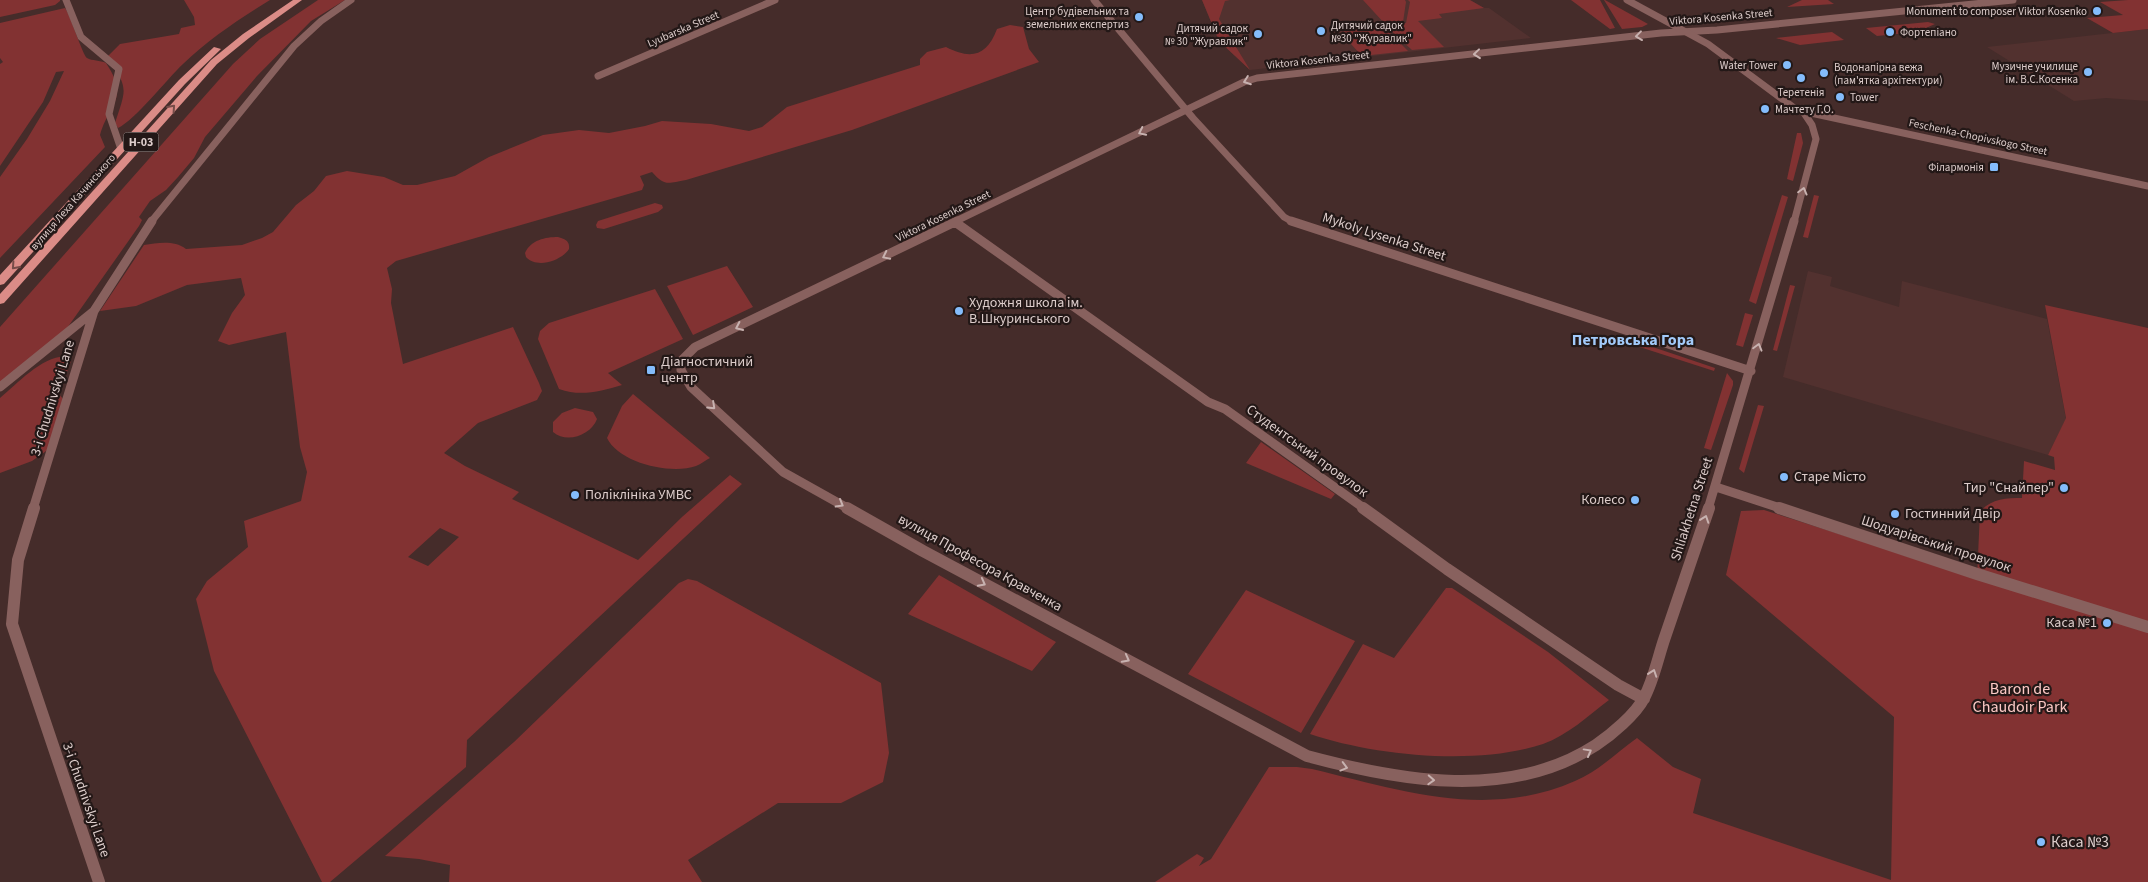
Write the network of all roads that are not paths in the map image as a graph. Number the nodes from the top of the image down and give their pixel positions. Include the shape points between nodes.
1 (66, 0) edge
2 (286, 0) edge
3 (298, 0) edge
4 (351, 0) edge
5 (775, 0) edge
6 (1094, 0) edge
7 (1628, 0) edge
8 (2013, 0) edge
9 (1688, 32) junction
10 (598, 76) dead end
11 (1186, 110) junction
12 (1804, 113) junction
13 (120, 150) junction
14 (2148, 186) edge
15 (955, 222) junction
16 (0, 282) edge
17 (0, 301) edge
18 (94, 311) junction
19 (685, 354) joint
20 (1751, 371) junction
21 (0, 387) edge
22 (1716, 487) junction
23 (2148, 627) edge
24 (1644, 699) junction
25 (1307, 756) joint
26 (99, 882) edge

1 - 13 street via 81,37 119,69 109,114
2 - 13 main road, вулиця Леха Качинського / Н-03 via 234,35 201,63
17 -> 3 main road, вулиця Леха Качинського / Н-03 via 214,62
4 - 18 street, 3-i Chudnivskyi Lane via 321,21 269,75 152,220
5 - 10 street, Lyubarska Street
6 - 11 street, Mykoly Lysenka Street
7 - 9 street
8 - 9 street, Viktora Kosenka Street
9 -> 11 street, Viktora Kosenka Street via 1257,78
9 - 12 street
11 -> 15 street, Viktora Kosenka Street
11 - 20 street, Mykoly Lysenka Street via 1278,212 1293,222
12 - 14 street, Feschenka-Chopivskogo Street
20 -> 12 street, Shliakhetna Street via 1816,140
13 -> 16 main road, вулиця Леха Качинського / Н-03
15 -> 19 street, Viktora Kosenka Street
15 - 24 street, Студентський провулок via 1208,402 1225,409 1252,428 1447,569 1618,685
18 - 21 street
18 - 26 street, 3-i Chudnivskyi Lane via 18,560 12,624
19 -> 25 street, вулиця Професора Кравченка via 679,367 691,387 783,472 923,551
20 - 22 street, Shliakhetna Street
22 - 23 street, Шодуарівський провулок
24 -> 22 street, Shliakhetna Street
25 -> 24 street, Shliakhetna Street via 1353,770 1428,780 1480,782 1516,777 1559,766 1592,750 1617,733

